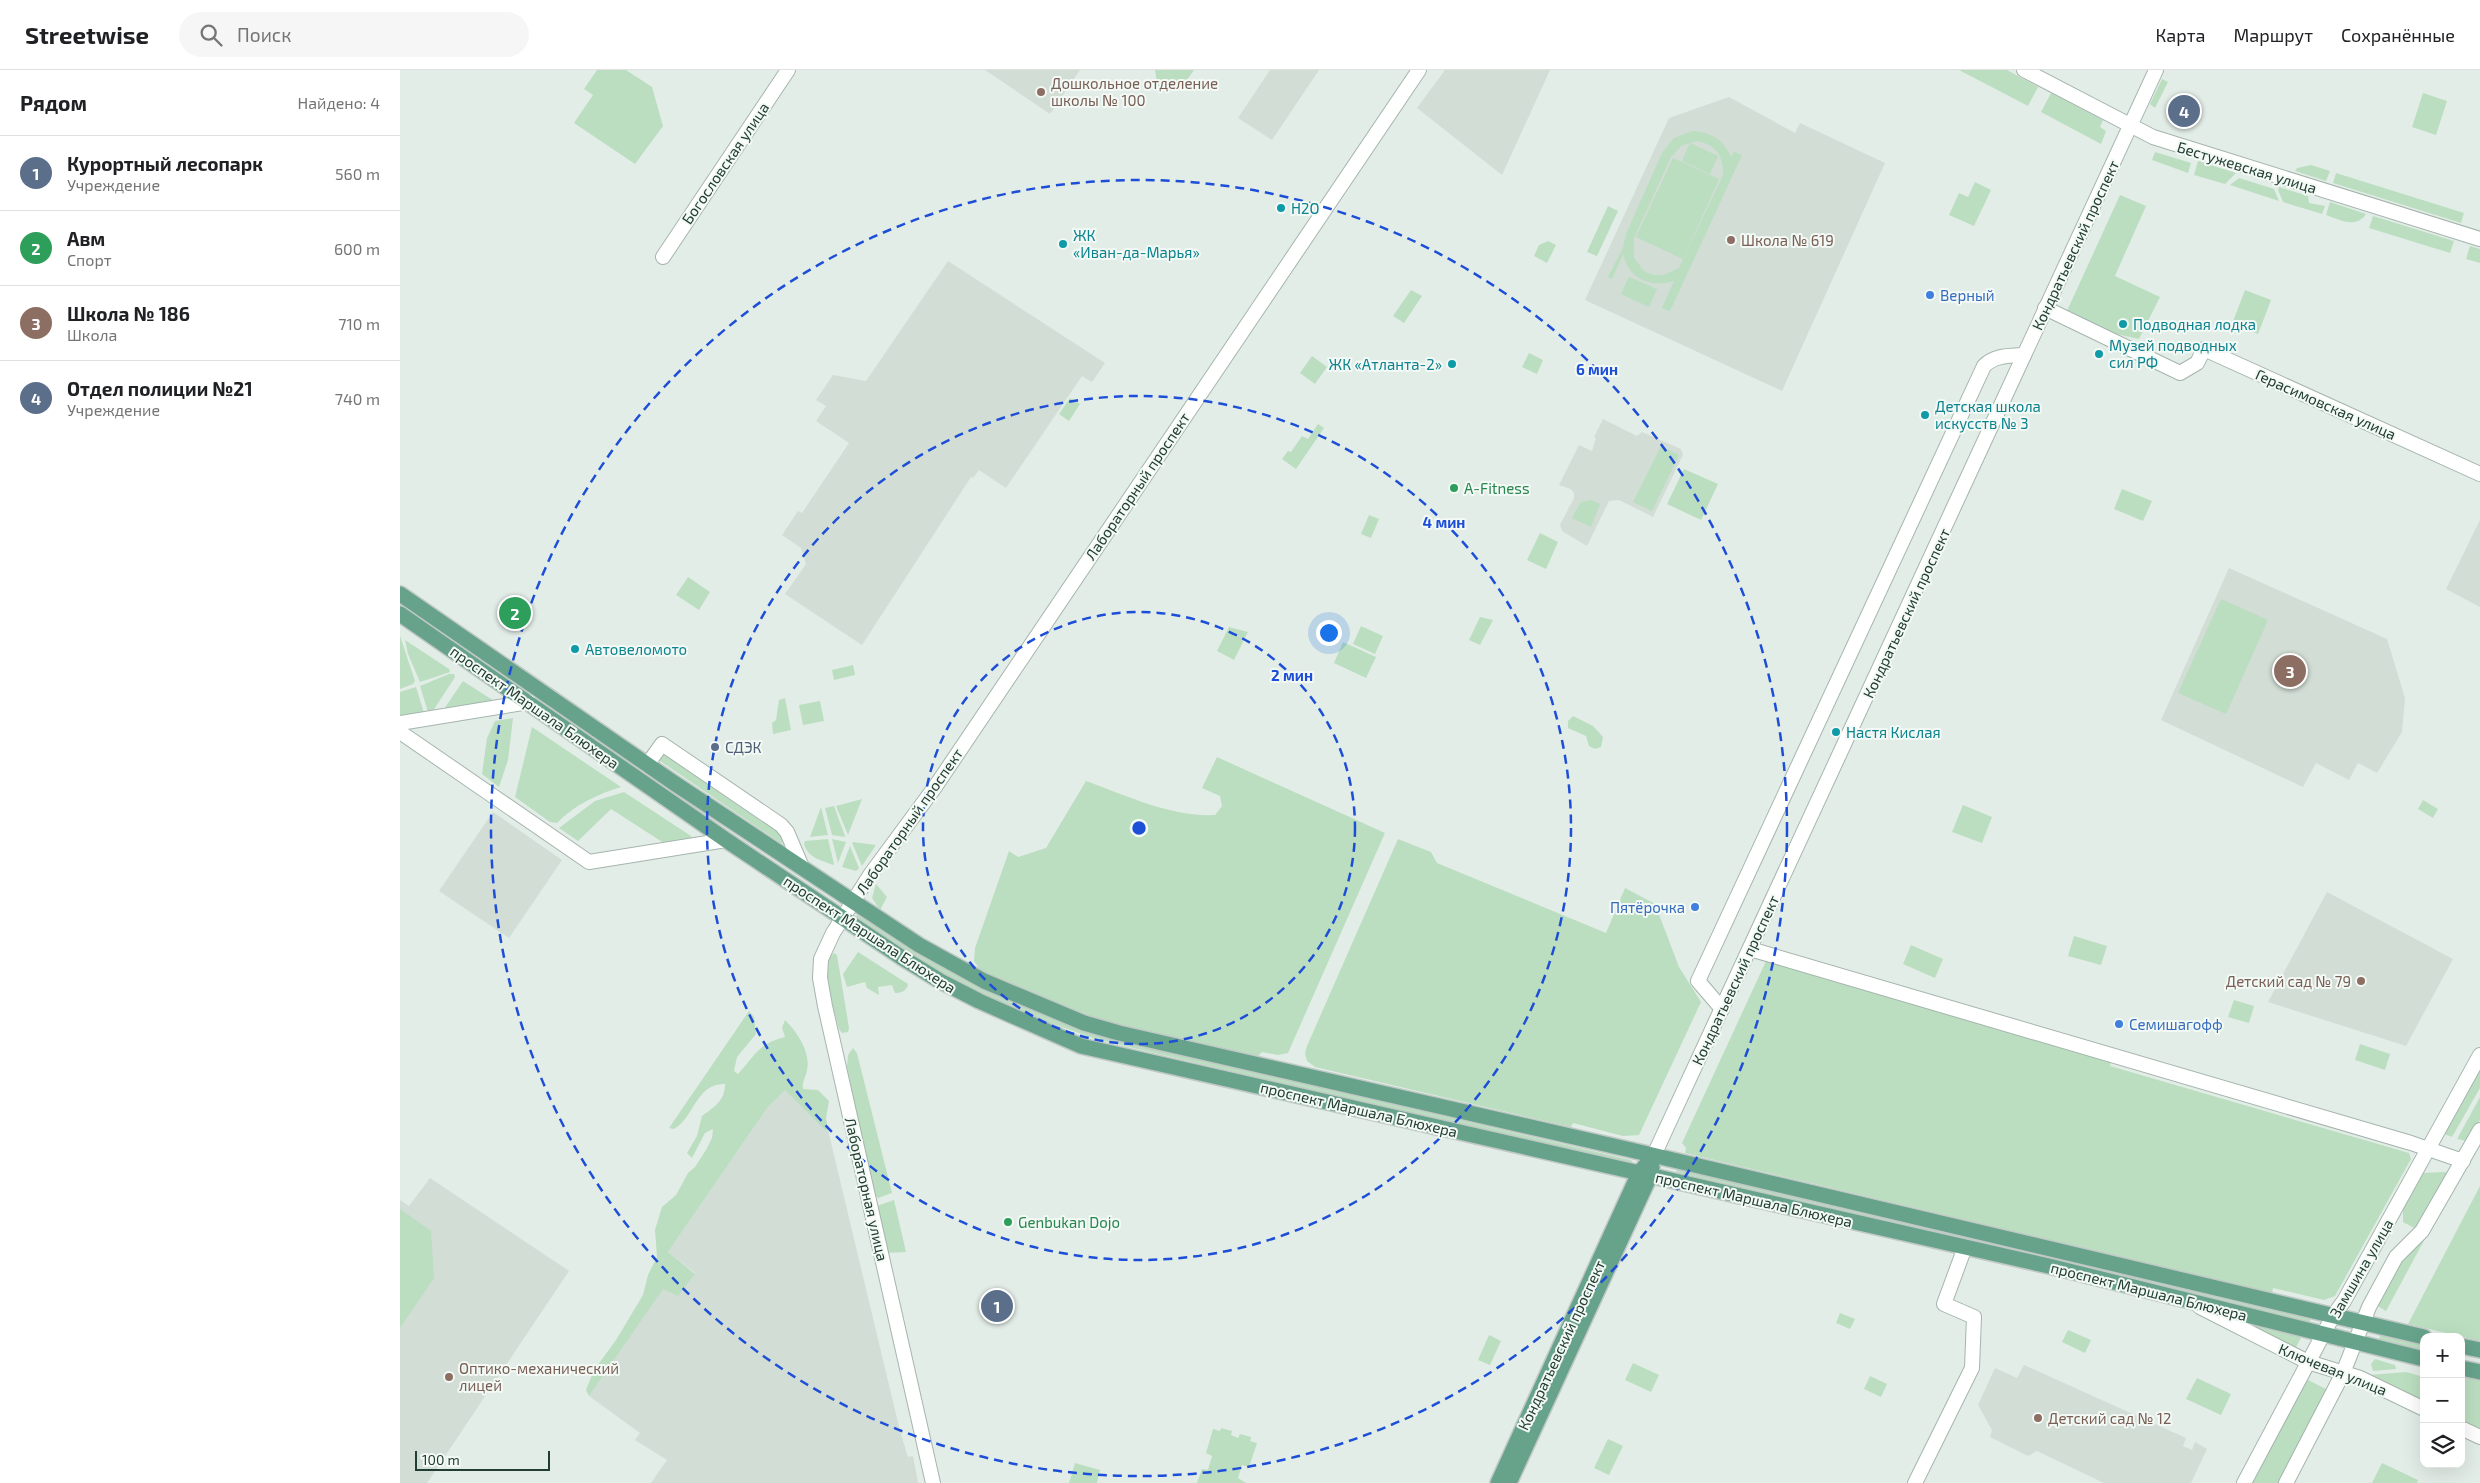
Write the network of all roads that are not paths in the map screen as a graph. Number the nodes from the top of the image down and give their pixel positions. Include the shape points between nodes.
1 (788, 70) edge
2 (1419, 70) edge
3 (2024, 70) edge
4 (2156, 70) edge
5 (2130, 126) junction
6 (2480, 239) edge
7 (663, 256) dead end
8 (2045, 308) junction
9 (2024, 355) junction
10 (2480, 474) edge
11 (400, 594) edge
12 (427, 612) junction
13 (400, 614) edge
14 (417, 626) junction
15 (529, 702) junction
16 (400, 723) edge
17 (400, 732) edge
18 (649, 766) junction
19 (642, 782) junction
20 (726, 840) junction
21 (802, 867) junction
22 (854, 901) junction
23 (843, 918) junction
24 (1750, 949) junction
25 (1722, 1009) junction
26 (2480, 1055) edge
27 (2480, 1130) edge
28 (2428, 1148) junction
29 (1654, 1155) junction
30 (2463, 1161) junction
31 (1645, 1175) junction
32 (1965, 1247) junction
33 (2190, 1301) junction
34 (2333, 1316) junction
35 (2362, 1323) junction
36 (2323, 1335) junction
37 (2420, 1336) edge
38 (2356, 1343) junction
39 (2465, 1347) edge
40 (2480, 1350) edge
41 (2420, 1358) edge
42 (2308, 1362) junction
43 (2465, 1369) edge
44 (2480, 1372) edge
45 (2343, 1373) junction
46 (2420, 1407) edge
47 (2465, 1430) edge
48 (2480, 1437) edge
49 (933, 1483) edge
50 (1498, 1483) edge
51 (1509, 1483) edge
52 (1915, 1483) edge
53 (2244, 1483) edge
54 (2286, 1483) edge

1 - 7 street, Богословская улица
2 - 22 street, Лабораторный проспект via 935,787
3 - 5 street, Бестужевская улица
4 - 5 street, Кондратьевский проспект
5 - 6 street, Бестужевская улица via 2179,145
5 - 8 street, Кондратьевский проспект
8 - 9 street, Кондратьевский проспект
8 - 10 street, Герасимовская улица via 2180,374 2197,363 2204,349
9 - 24 street, Кондратьевский проспект
9 - 25 street via 1999,357 1984,366 1698,981
11 - 12 main road, проспект Маршала Блюхера
12 - 14 main road via 421,614
12 - 18 main road, проспект Маршала Блюхера
13 - 14 main road, проспект Маршала Блюхера
14 - 15 main road, проспект Маршала Блюхера
15 - 16 street
15 - 19 main road, проспект Маршала Блюхера
17 - 20 street via 589,862
18 - 19 main road via 651,775
18 - 21 main road, проспект Маршала Блюхера
18 - 21 street via 662,744 781,825
19 - 20 main road, проспект Маршала Блюхера
20 - 23 main road, проспект Маршала Блюхера
21 - 22 main road, проспект Маршала Блюхера
22 - 23 street, Лабораторная улица
22 - 29 main road, проспект Маршала Блюхера via 919,945 984,981 1084,1023
23 - 31 main road, проспект Маршала Блюхера via 940,981 1081,1046
23 - 49 street, Лабораторная улица via 821,960 822,988
24 - 25 street, Кондратьевский проспект
24 - 28 street
25 - 29 street, Кондратьевский проспект
26 - 28 street, Замшина улица
27 - 30 street, Замшина улица
28 - 30 street
28 - 34 street, Замшина улица
29 - 31 main road, Кондратьевский проспект
29 - 34 main road, проспект Маршала Блюхера
30 - 35 street, Замшина улица via 2418,1236 2396,1257
31 - 32 main road, проспект Маршала Блюхера
31 - 50 main road, Кондратьевский проспект
31 - 51 main road, Кондратьевский проспект
32 - 33 main road, проспект Маршала Блюхера
32 - 52 street via 1944,1304 1974,1317 1972,1368
33 - 36 main road, проспект Маршала Блюхера
33 - 42 street, Ключевая улица
34 - 35 main road, проспект Маршала Блюхера
34 - 36 street, Замшина улица
35 - 37 main road, проспект Маршала Блюхера
35 - 38 street, Замшина улица
36 - 38 main road, проспект Маршала Блюхера
36 - 42 street, Замшина улица
38 - 41 main road, проспект Маршала Блюхера
38 - 45 street, Замшина улица
39 - 40 main road
42 - 45 street, Ключевая улица
42 - 53 street, Замшина улица
43 - 44 main road
45 - 46 street, Ключевая улица
45 - 54 street, Замшина улица
47 - 48 street

